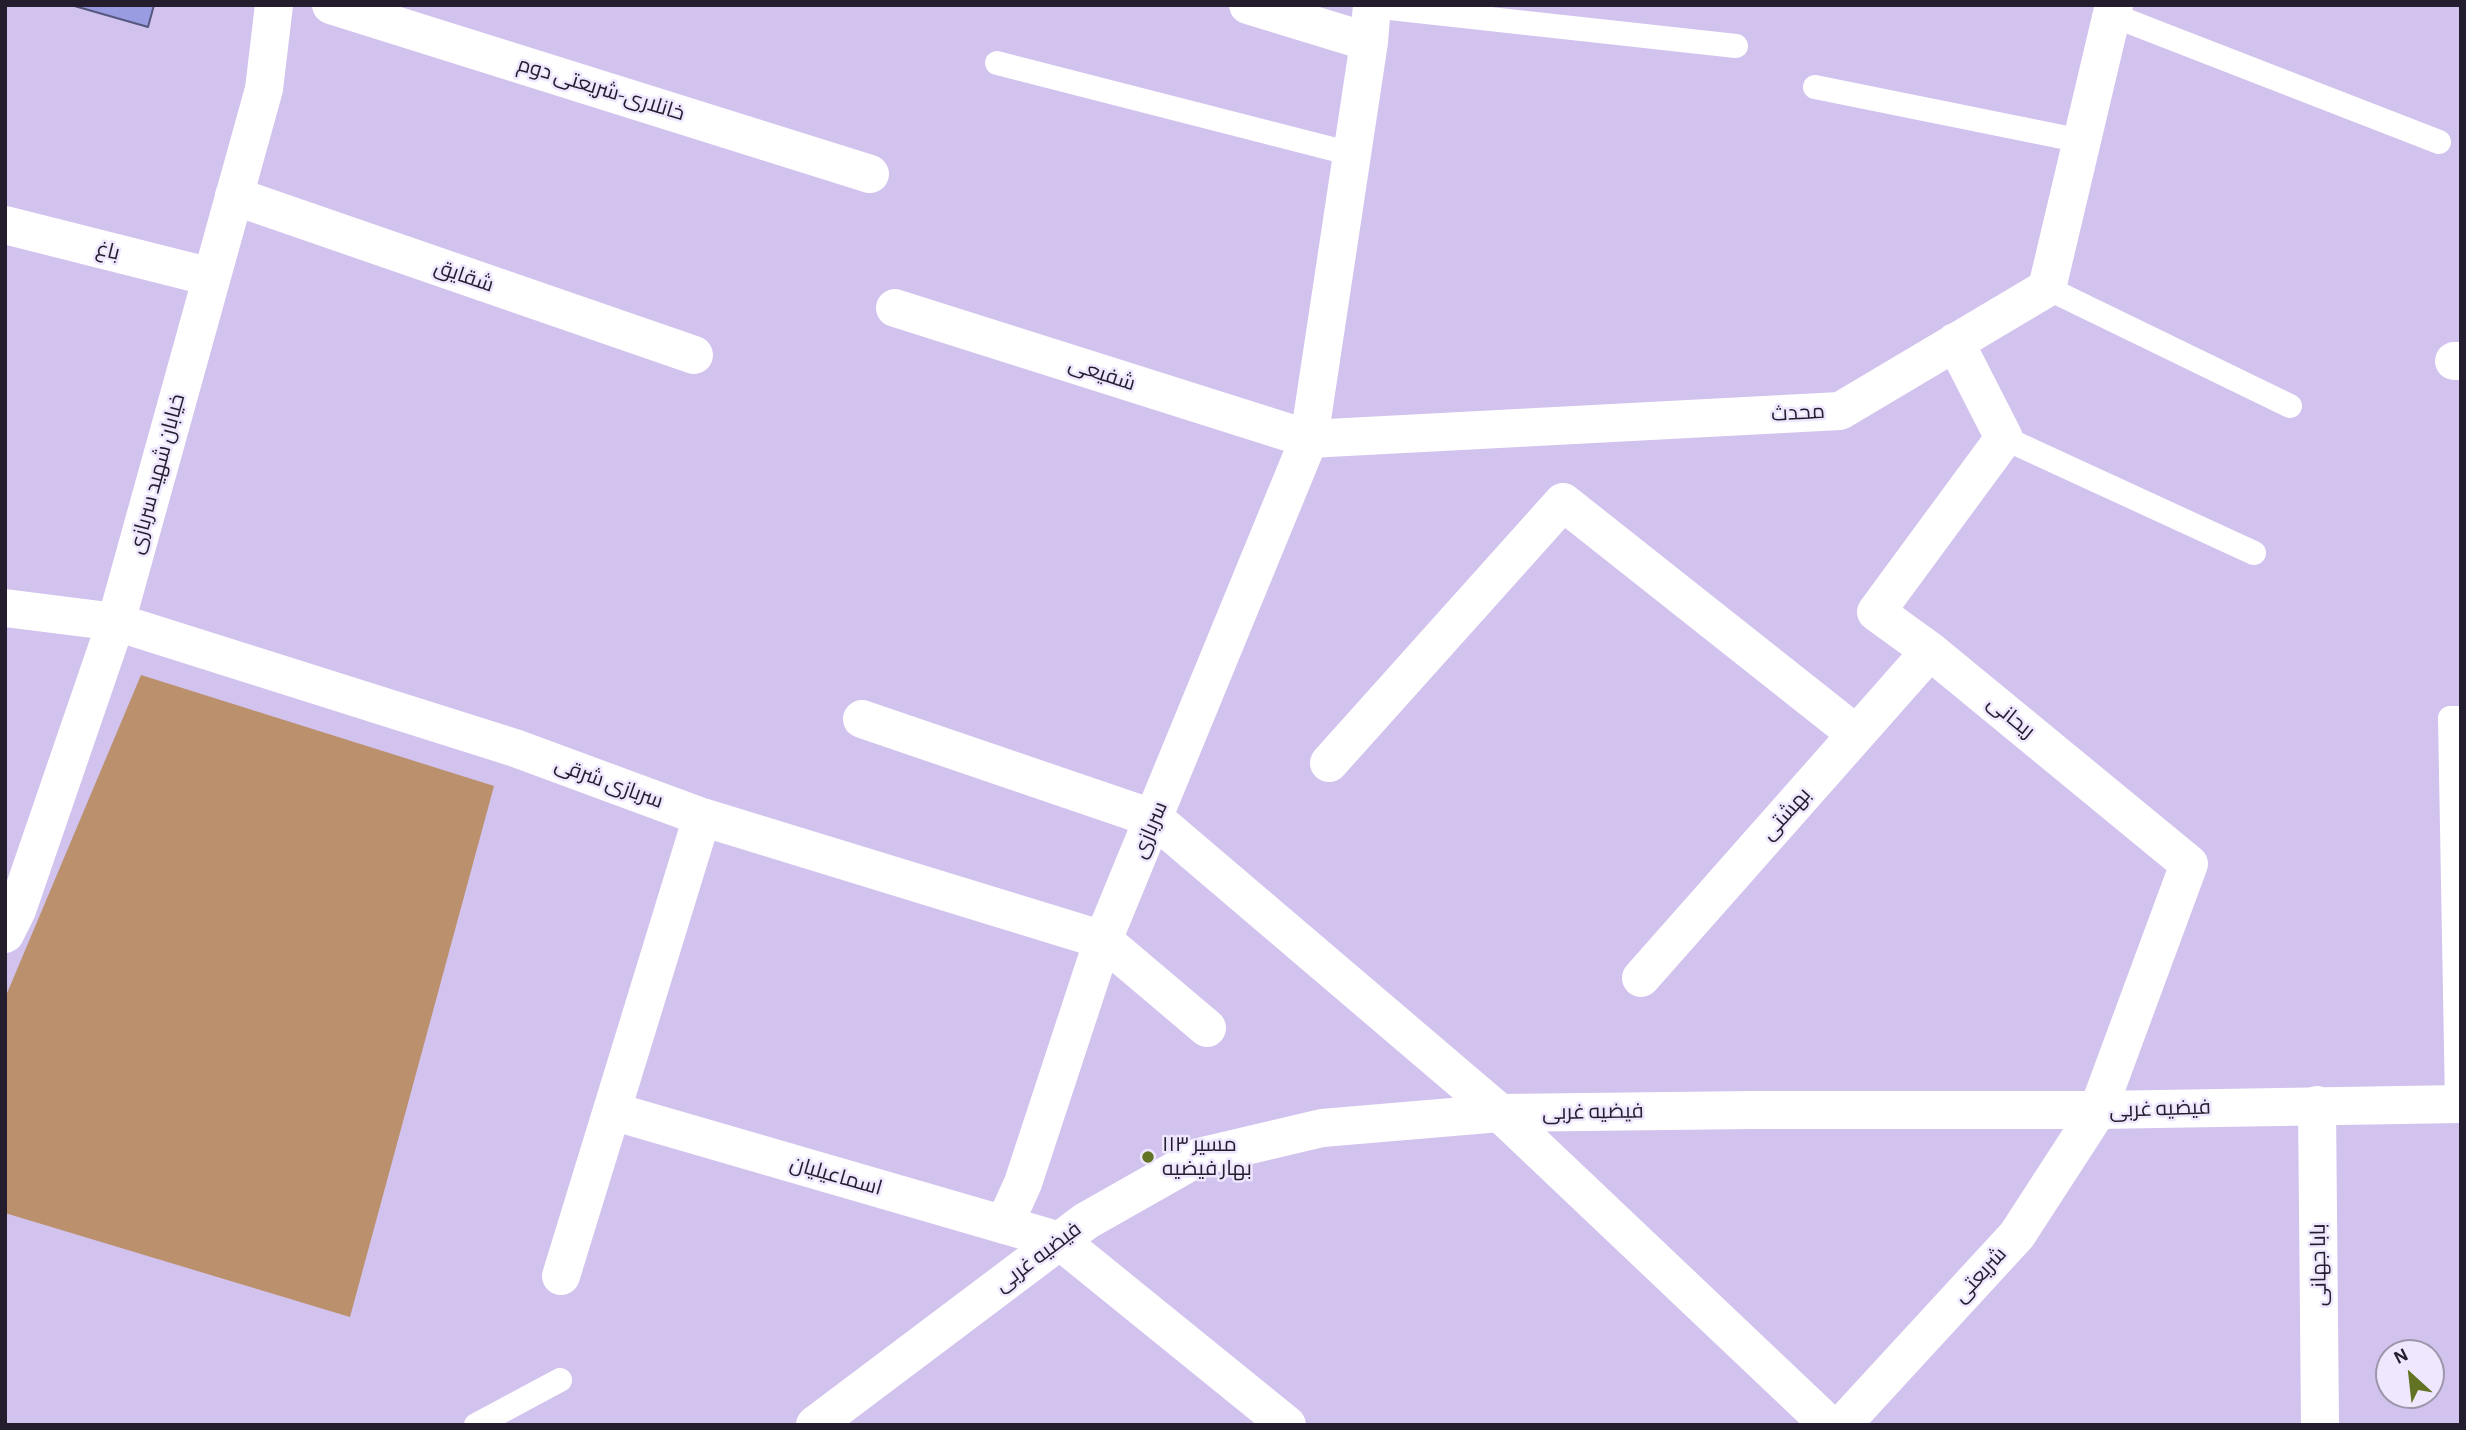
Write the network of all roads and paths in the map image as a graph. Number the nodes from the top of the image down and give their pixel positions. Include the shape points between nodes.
1 (274, 5) edge
2 (331, 5) edge
3 (1248, 5) edge
4 (2113, 10) edge
5 (1371, 18) edge
6 (1736, 46) dead end
7 (997, 63) dead end
8 (1815, 88) dead end
9 (2082, 141) junction
10 (2439, 142) dead end
11 (1352, 154) junction
12 (870, 174) dead end
13 (234, 196) junction
14 (5, 225) edge
15 (211, 278) junction
16 (2046, 288) junction
17 (895, 308) dead end
18 (1955, 342) junction
19 (694, 355) dead end
20 (2290, 406) dead end
21 (2004, 438) junction
22 (1309, 439) junction
23 (2254, 553) dead end
24 (5, 608) edge
25 (116, 622) junction
26 (1930, 651) junction
27 (2461, 718) edge
28 (862, 719) dead end
29 (1856, 734) junction
30 (1329, 763) dead end
31 (702, 817) junction
32 (1155, 819) junction
33 (5, 934) edge
34 (1103, 940) junction
35 (1641, 978) dead end
36 (1207, 1028) dead end
37 (2459, 1104) edge
38 (2317, 1105) junction
39 (612, 1111) junction
40 (2098, 1111) junction
41 (1500, 1113) junction
42 (1004, 1224) junction
43 (1060, 1241) junction
44 (561, 1276) dead end
45 (560, 1380) dead end
46 (831, 1420) edge
47 (476, 1425) edge
48 (1287, 1425) edge
49 (1829, 1425) edge
50 (1842, 1425) edge
51 (2320, 1425) edge

1 - 13 street, خیابان شهید سربازی via 264,89
2 - 12 street, خانلاری-شریعتی دوم
3 - 5 street
4 - 9 street
4 - 10 lane
5 - 6 lane
5 - 11 street, سربازی
7 - 11 lane
8 - 9 lane
9 - 16 street
11 - 22 street, سربازی
13 - 15 street, خیابان شهید سربازی
13 - 19 street, شقایق
14 - 15 street, باغ
15 - 25 street, خیابان شهید سربازی
16 - 18 street, محدث
16 - 20 lane
17 - 22 street, شفیعی
18 - 21 street
18 - 22 street, محدث via 1840,411
21 - 23 lane
21 - 26 street, ریحانی via 1876,612
22 - 32 street, سربازی
24 - 25 street, سربازی شرقی
25 - 31 street, سربازی شرقی via 515,748
25 - 33 street, خیابان شهید سربازی
26 - 29 street, بهشتی
26 - 40 street, ریحانی via 2189,864
27 - 37 lane via 2450,718
28 - 32 street
29 - 30 street via 1563,502
29 - 35 street, بهشتی
31 - 34 street, سربازی شرقی
31 - 39 street
32 - 34 street, سربازی
32 - 41 street
34 - 36 street
34 - 42 street, سربازی via 1023,1183
37 - 38 street, فیضیه غربی
38 - 40 street, فیضیه غربی
38 - 51 street, بابا جهانی
39 - 42 street, اسماعیلیان
39 - 44 street
40 - 41 street, فیضیه غربی
40 - 50 street, شریعتی via 2017,1235
41 - 43 street, فیضیه غربی via 1322,1128 1199,1157 1086,1221
41 - 49 street
42 - 43 street, اسماعیلیان
43 - 46 street, فیضیه غربی
43 - 48 street
45 - 47 lane

